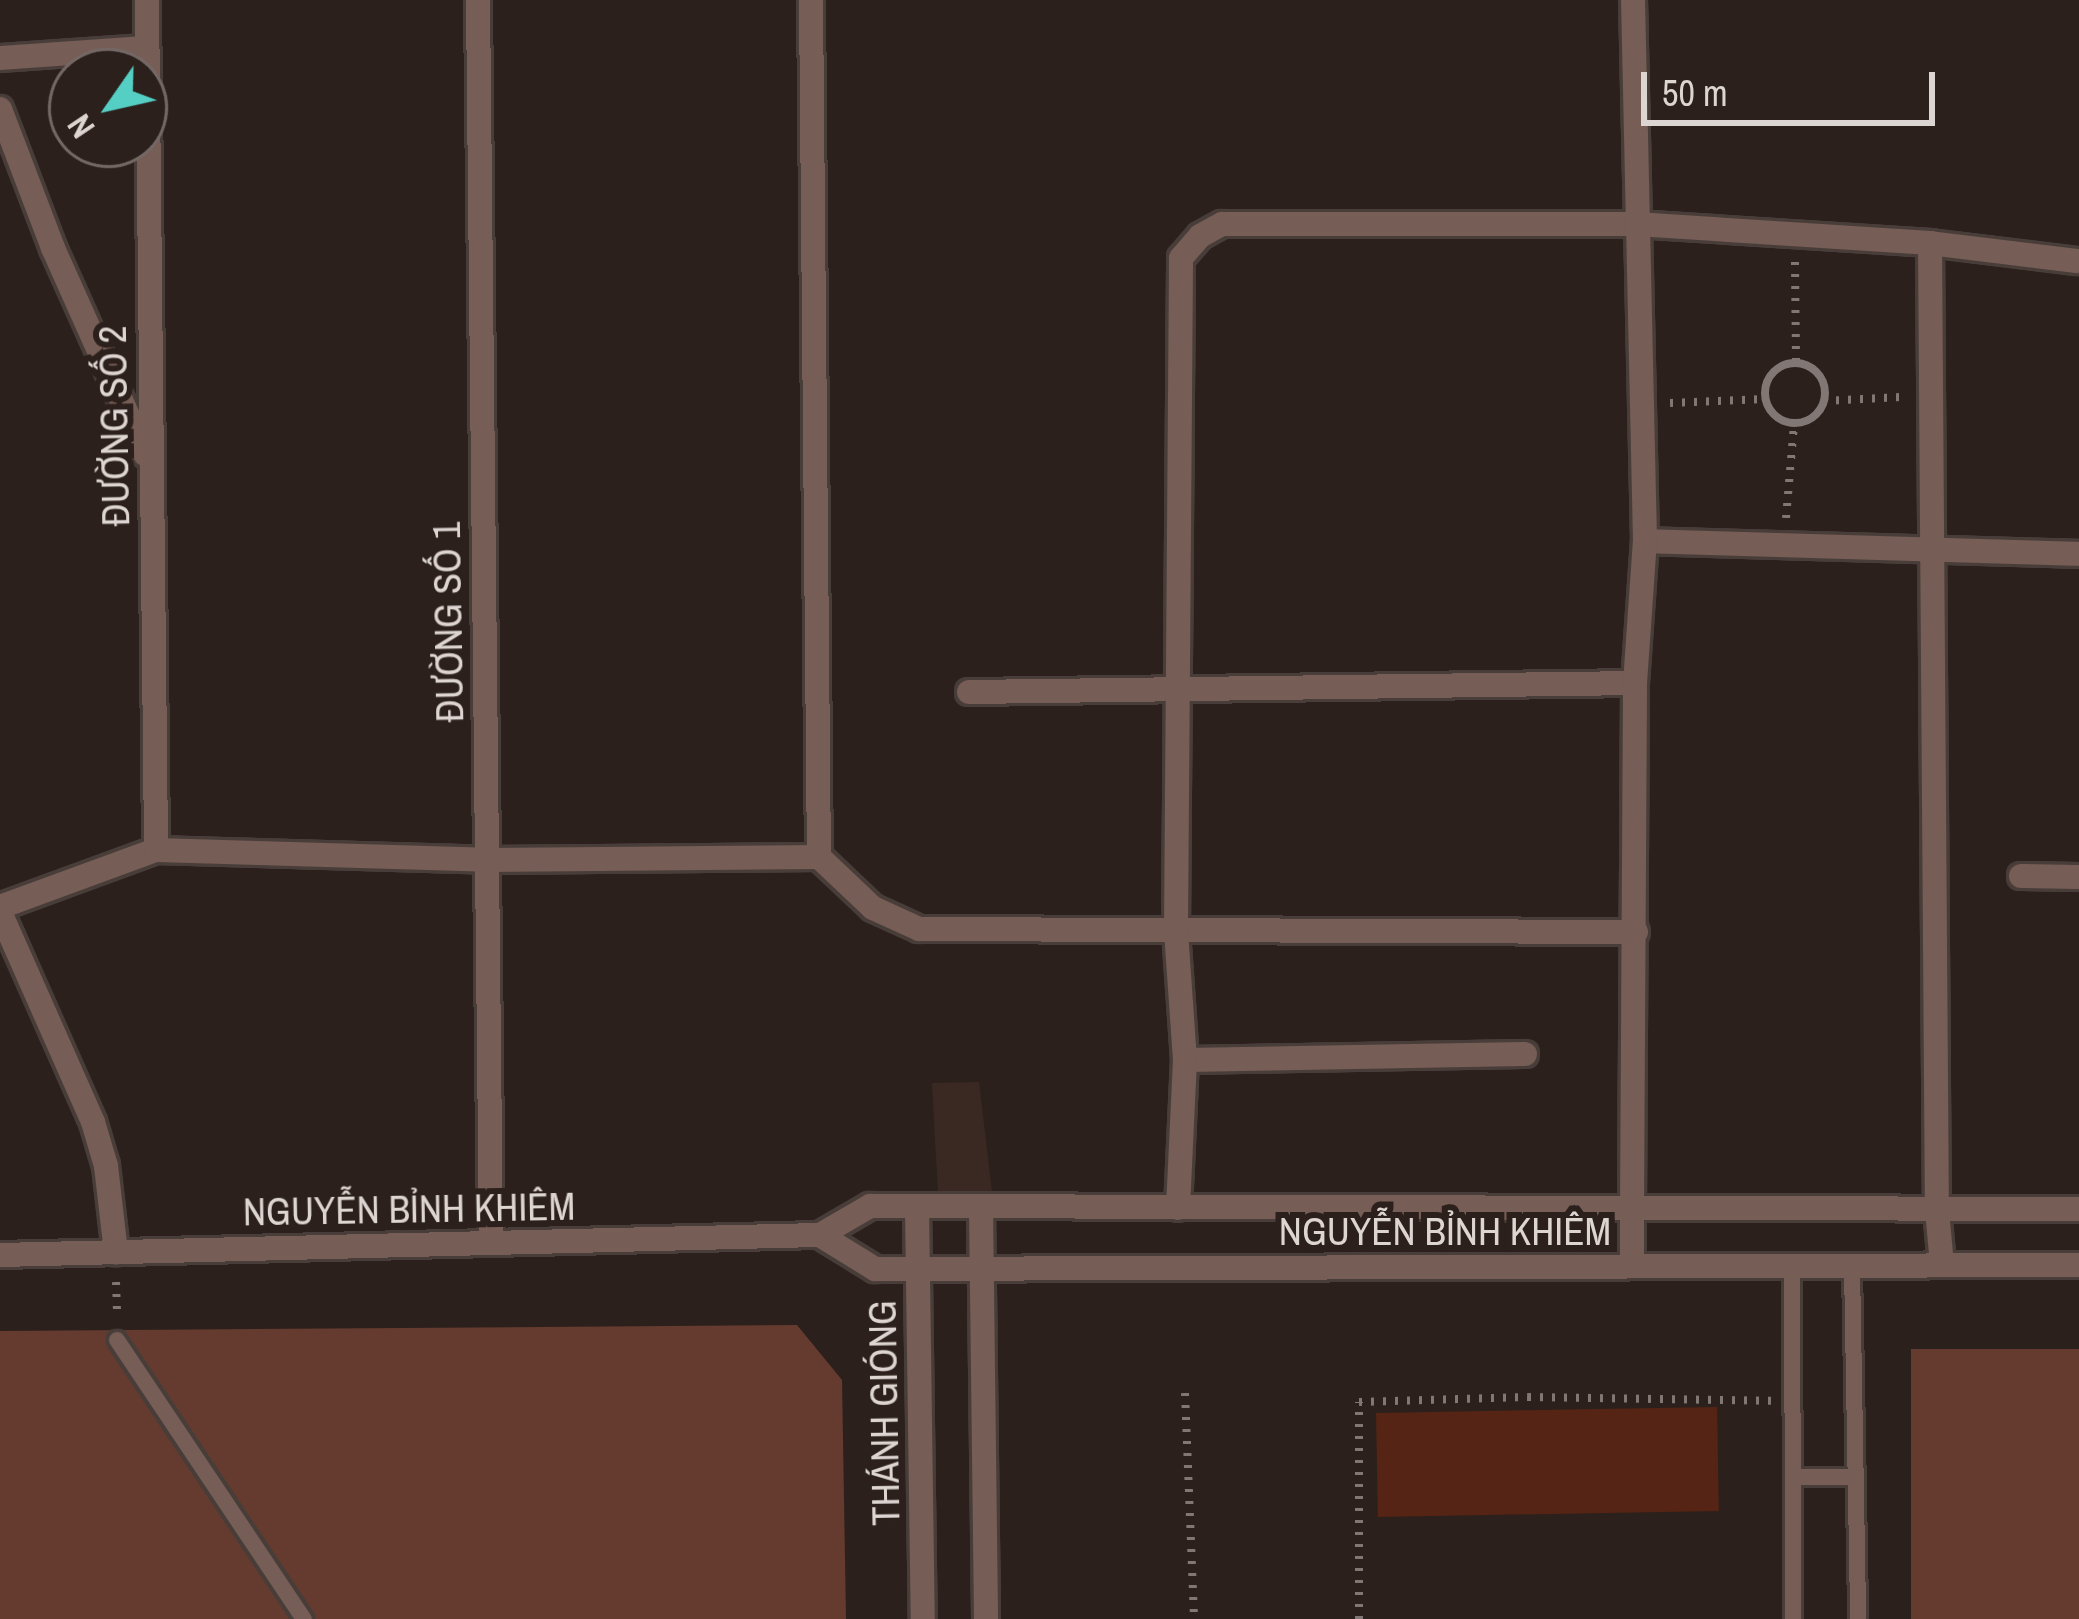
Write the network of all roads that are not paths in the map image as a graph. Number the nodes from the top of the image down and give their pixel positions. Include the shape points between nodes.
1 (147, 0) edge
2 (478, 0) edge
3 (811, 0) edge
4 (1633, 0) edge
5 (144, 48) edge
6 (48, 55) edge
7 (0, 58) edge
8 (0, 109) edge
9 (146, 168) edge
10 (1636, 224) junction
11 (1930, 243) junction
12 (2077, 261) edge
13 (151, 468) junction
14 (1645, 541) junction
15 (1930, 549) junction
16 (2079, 554) edge
17 (1635, 683) junction
18 (1177, 689) junction
19 (968, 692) dead end
20 (156, 850) junction
21 (819, 857) junction
22 (487, 860) junction
23 (2021, 876) dead end
24 (2079, 877) edge
25 (0, 909) edge
26 (1176, 930) junction
27 (1636, 932) junction
28 (1525, 1054) dead end
29 (1185, 1060) junction
30 (917, 1207) junction
31 (981, 1208) junction
32 (1178, 1208) junction
33 (1632, 1209) junction
34 (2079, 1209) edge
35 (1937, 1210) junction
36 (820, 1235) junction
37 (491, 1243) junction
38 (116, 1252) junction
39 (0, 1255) edge
40 (1942, 1265) junction
41 (2079, 1265) edge
42 (1792, 1266) junction
43 (1852, 1266) junction
44 (1632, 1267) junction
45 (982, 1269) junction
46 (918, 1270) junction
47 (117, 1340) road end
48 (1856, 1477) junction
49 (1793, 1478) junction
50 (304, 1619) edge
51 (923, 1619) edge
52 (986, 1619) edge
53 (1793, 1619) edge
54 (1858, 1619) edge

1 - 5 street, ĐƯỜNG SỐ 2
2 - 22 street, ĐƯỜNG SỐ 1
3 - 21 street
4 - 10 street
6 - 7 street
8 - 13 street
9 - 13 street, ĐƯỜNG SỐ 2
10 - 11 street
10 - 14 street
10 - 18 street via 1222,224 1200,236 1181,258
11 - 12 street
11 - 15 street
13 - 20 street, ĐƯỜNG SỐ 2
14 - 15 street
14 - 17 street
15 - 16 street
15 - 35 street
17 - 18 street
17 - 27 street
18 - 19 street
18 - 26 street
20 - 22 street
20 - 25 street
21 - 22 street
21 - 26 street via 873,908 919,929
22 - 37 street, ĐƯỜNG SỐ 1
23 - 24 street
25 - 38 street via 93,1122
26 - 27 street
26 - 29 street
27 - 33 street
28 - 29 street
29 - 32 street
30 - 31 street, NGUYỄN BỈNH KHIÊM
30 - 36 street, NGUYỄN BỈNH KHIÊM via 870,1206
30 - 46 street, THÁNH GIÓNG
31 - 32 street, NGUYỄN BỈNH KHIÊM
31 - 45 street
32 - 33 street, NGUYỄN BỈNH KHIÊM
33 - 35 street, NGUYỄN BỈNH KHIÊM
33 - 44 street
34 - 35 street, NGUYỄN BỈNH KHIÊM
35 - 40 street
36 - 37 street, NGUYỄN BỈNH KHIÊM
36 - 46 street, NGUYỄN BỈNH KHIÊM via 874,1269
37 - 38 street, NGUYỄN BỈNH KHIÊM
38 - 39 street, NGUYỄN BỈNH KHIÊM
40 - 41 street, NGUYỄN BỈNH KHIÊM
40 - 43 street, NGUYỄN BỈNH KHIÊM
42 - 43 street, NGUYỄN BỈNH KHIÊM
42 - 44 street, NGUYỄN BỈNH KHIÊM
42 - 49 lane
43 - 48 lane
44 - 45 street, NGUYỄN BỈNH KHIÊM
45 - 46 street, NGUYỄN BỈNH KHIÊM
45 - 52 street
46 - 51 street, THÁNH GIÓNG
47 - 50 lane
48 - 49 lane
48 - 54 lane
49 - 53 lane

